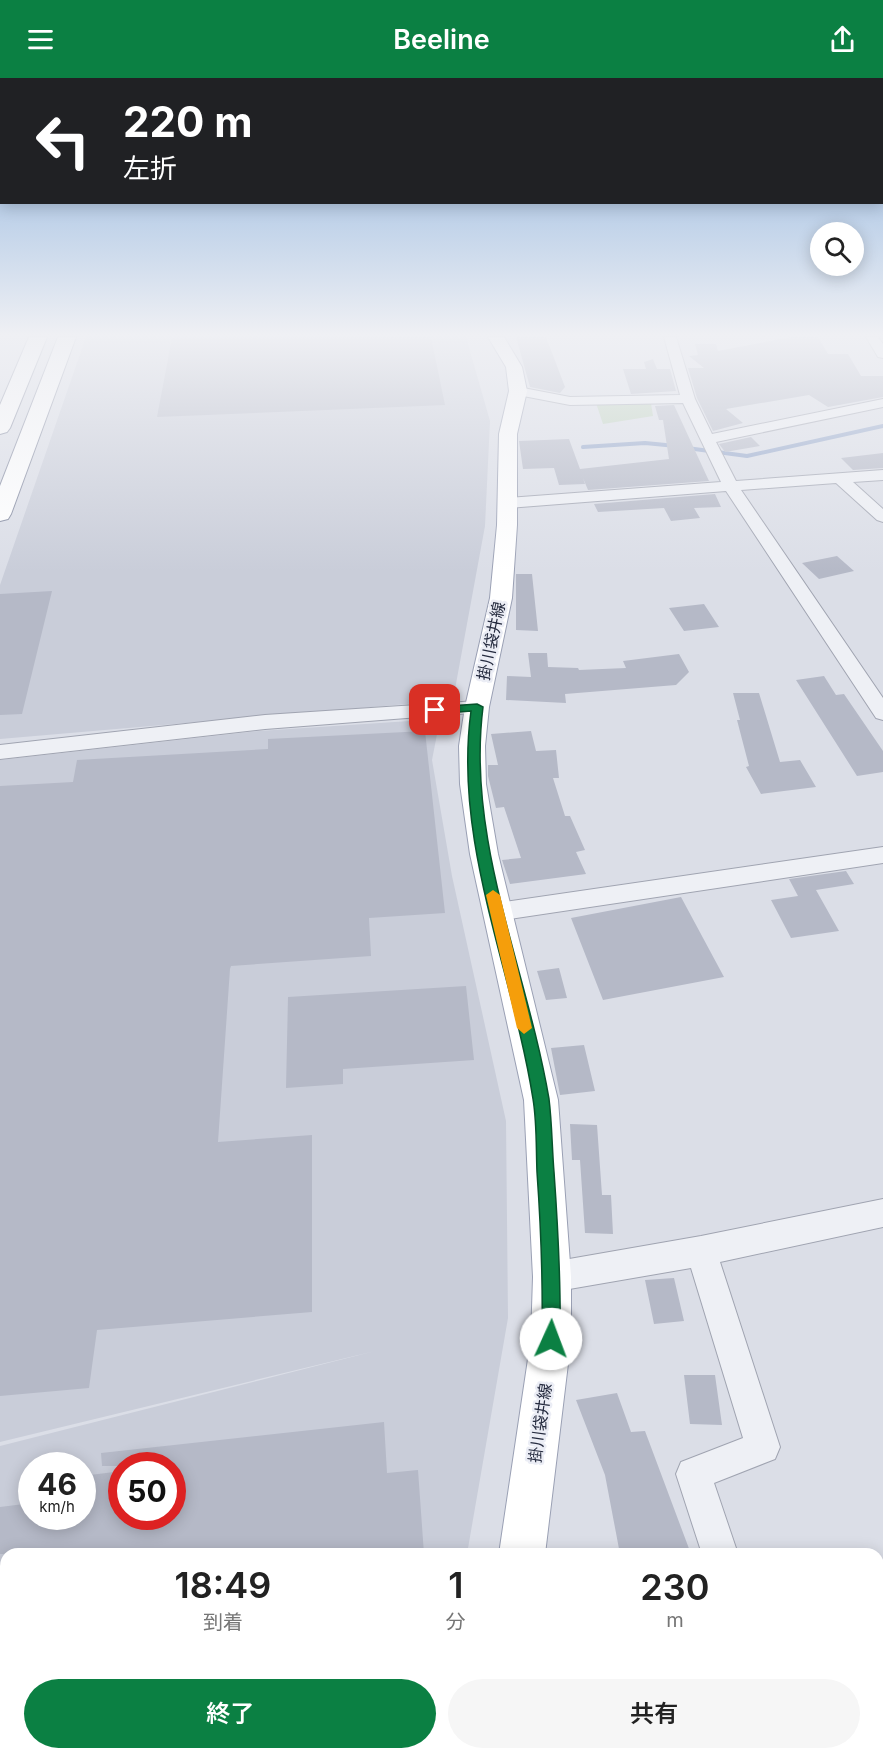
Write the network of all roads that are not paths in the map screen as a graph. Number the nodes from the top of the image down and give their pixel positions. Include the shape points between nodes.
1 (37, 415) edge
2 (512, 415) edge
3 (697, 415) edge
4 (823, 415) edge
5 (710, 439) junction
6 (883, 475) edge
7 (840, 479) junction
8 (732, 487) junction
9 (508, 503) junction
10 (0, 514) edge
11 (883, 517) edge
12 (477, 707) junction
13 (883, 713) edge
14 (0, 752) edge
15 (883, 855) edge
16 (497, 912) junction
17 (883, 1213) edge
18 (701, 1251) junction
19 (552, 1277) junction
20 (523, 1548) edge
21 (718, 1548) edge

1 - 10 highway
2 - 9 main road, 掛川袋井線 via 508,434
3 - 5 street
4 - 5 street
5 - 8 street
6 - 7 street
7 - 8 street
7 - 11 street
8 - 9 street
8 - 13 street
9 - 12 main road, 掛川袋井線 via 501,598
12 - 14 street via 265,722
12 - 16 main road, 掛川袋井線 via 473,784
15 - 16 street
16 - 19 main road, 掛川袋井線 via 541,1100
17 - 18 street
18 - 19 street
18 - 21 street via 763,1447 693,1474
19 - 20 main road, 掛川袋井線 via 551,1339

